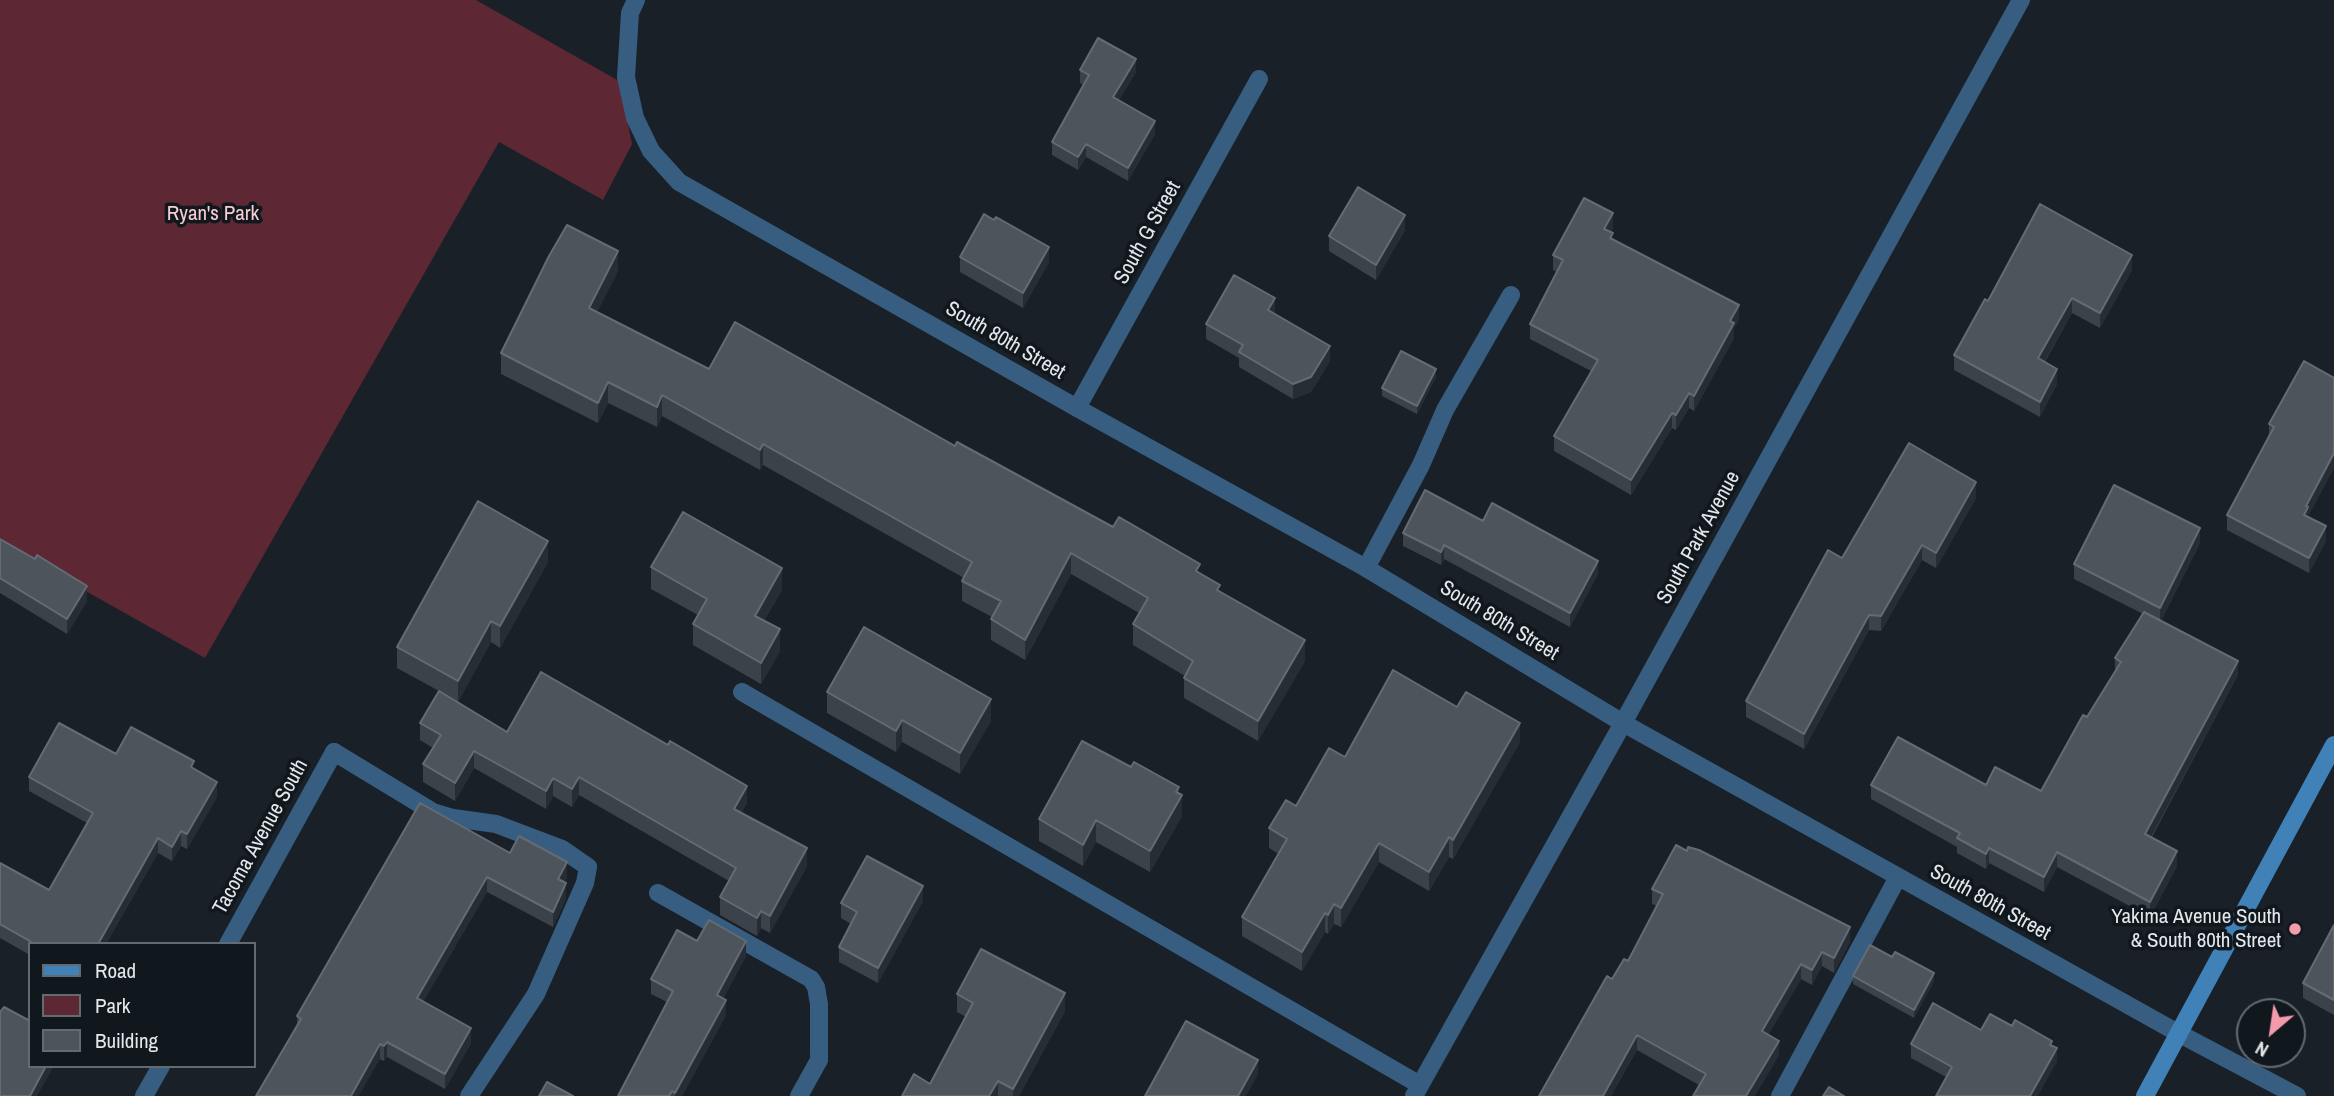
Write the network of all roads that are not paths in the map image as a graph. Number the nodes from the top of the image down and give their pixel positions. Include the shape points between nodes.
1 (636, 0) edge
2 (2021, 0) edge
3 (1259, 79) dead end
4 (1511, 295) dead end
5 (1077, 408) junction
6 (1366, 568) junction
7 (742, 692) dead end
8 (1623, 723) junction
9 (2334, 744) edge
10 (1898, 877) junction
11 (658, 893) dead end
12 (229, 942) edge
13 (2178, 1033) junction
14 (160, 1068) edge
15 (1417, 1091) edge
16 (144, 1096) edge
17 (469, 1096) edge
18 (799, 1096) edge
19 (1780, 1096) edge
20 (2145, 1096) edge
21 (2297, 1096) edge

1 - 5 street, South 80th Street via 630,13 626,77 635,118 651,151 679,182
2 - 8 street, South Park Avenue
3 - 5 street, South G Street
4 - 6 street
5 - 6 street, South 80th Street
6 - 8 street, South 80th Street
7 - 15 street
8 - 10 street, South 80th Street
8 - 15 street, South Park Avenue
9 - 13 main road
10 - 13 street, South 80th Street
10 - 19 street
11 - 18 street via 811,979 819,1004 819,1060
12 - 17 street, Tacoma Avenue South via 334,752 433,812 496,824 562,849 588,867 585,883 536,994
13 - 20 main road
13 - 21 street, South 80th Street
14 - 16 street

